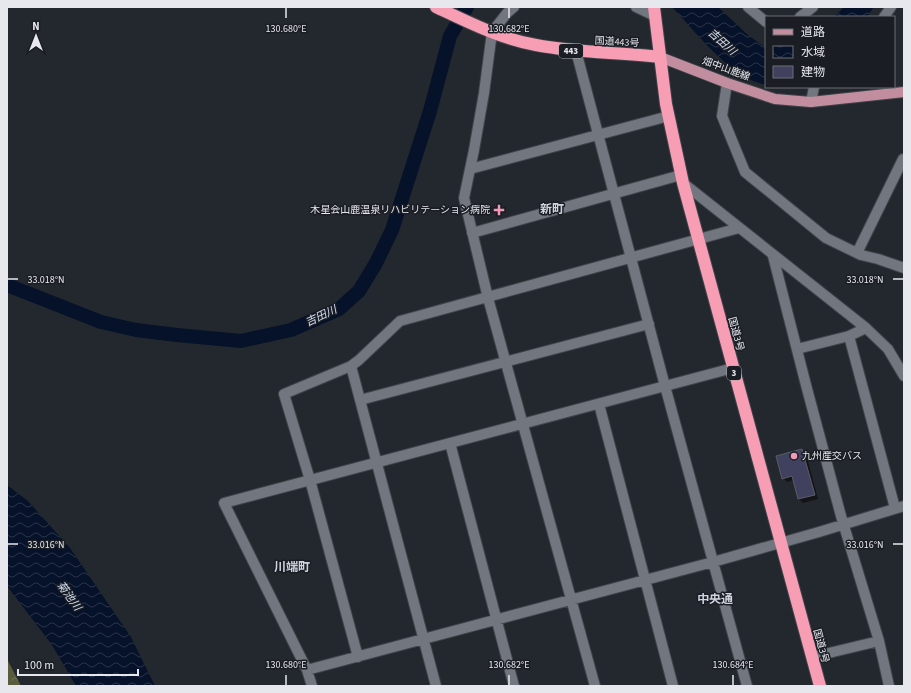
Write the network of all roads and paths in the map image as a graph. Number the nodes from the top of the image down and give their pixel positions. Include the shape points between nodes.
1 (436, 7) edge
2 (514, 7) edge
3 (636, 7) edge
4 (748, 7) edge
5 (813, 7) edge
6 (891, 7) edge
7 (654, 12) edge
8 (801, 16) edge
9 (885, 16) edge
10 (765, 21) edge
11 (489, 31) junction
12 (576, 52) junction
13 (660, 58) junction
14 (727, 83) junction
15 (814, 88) edge
16 (904, 92) edge
17 (811, 102) junction
18 (669, 116) junction
19 (597, 135) junction
20 (904, 159) edge
21 (470, 169) junction
22 (682, 179) junction
23 (613, 194) junction
24 (739, 228) junction
25 (472, 233) junction
26 (698, 240) junction
27 (857, 253) junction
28 (773, 256) junction
29 (631, 258) junction
30 (904, 268) edge
31 (488, 298) junction
32 (649, 324) junction
33 (866, 328) junction
34 (848, 336) junction
35 (797, 349) junction
36 (506, 362) junction
37 (351, 366) junction
38 (733, 368) junction
39 (904, 376) edge
40 (665, 386) junction
41 (360, 400) junction
42 (599, 404) junction
43 (522, 424) junction
44 (450, 443) junction
45 (377, 462) junction
46 (310, 480) junction
47 (899, 507) edge
48 (844, 524) junction
49 (780, 543) junction
50 (713, 562) junction
51 (645, 580) junction
52 (571, 600) junction
53 (496, 620) junction
54 (423, 639) junction
55 (879, 641) junction
56 (358, 657) junction
57 (812, 657) junction
58 (307, 670) junction
59 (312, 686) edge
60 (436, 686) edge
61 (514, 686) edge
62 (595, 686) edge
63 (673, 686) edge
64 (747, 686) edge
65 (820, 686) edge
66 (889, 686) edge

1 - 11 highway, 国道443号 / 443
2 - 11 street
3 - 7 street
4 - 10 street
5 - 8 street
6 - 9 street
7 - 13 highway, 国道3号 / 3
11 - 12 highway, 国道443号 / 443 via 534,45
11 - 21 street via 484,93
12 - 13 highway, 国道443号 / 443
12 - 19 street
13 - 14 main road, 畑中山鹿線
13 - 18 highway, 国道3号 / 3
14 - 17 main road, 畑中山鹿線 via 776,99
14 - 27 street via 722,116 745,172 826,238
15 - 17 street
16 - 17 main road, 畑中山鹿線
18 - 19 street
18 - 22 highway, 国道3号 / 3
19 - 21 street
19 - 23 street
20 - 27 street
21 - 25 street via 464,198
22 - 23 street
22 - 24 street
22 - 26 highway, 国道3号 / 3
23 - 25 street
23 - 29 street
24 - 26 street
24 - 28 street
25 - 31 street
26 - 29 street
26 - 38 highway, 国道3号 / 3
27 - 30 street
28 - 33 street
28 - 35 street
29 - 31 street
29 - 32 street
31 - 36 street
31 - 37 street via 400,321
32 - 36 street
32 - 40 street
33 - 34 street
33 - 39 street via 888,350
34 - 35 street
34 - 47 street
35 - 48 street
36 - 41 street
36 - 43 street
37 - 41 street
37 - 46 street via 284,394
38 - 40 street
38 - 49 highway, 国道3号 / 3
40 - 42 street
40 - 50 street
41 - 45 street
42 - 43 street
42 - 51 street
43 - 44 street
43 - 52 street
44 - 45 street
44 - 53 street
45 - 46 street
45 - 54 street
46 - 56 street
46 - 58 street via 224,502
47 - 48 street
48 - 49 street
48 - 55 street
49 - 50 street
49 - 57 highway, 国道3号 / 3
50 - 51 street
50 - 64 street
51 - 52 street
51 - 63 street
52 - 53 street
52 - 62 street
53 - 54 street
53 - 61 street
54 - 56 street
54 - 60 street
55 - 57 street
55 - 66 street
56 - 58 street
57 - 65 highway, 国道3号 / 3
58 - 59 street

